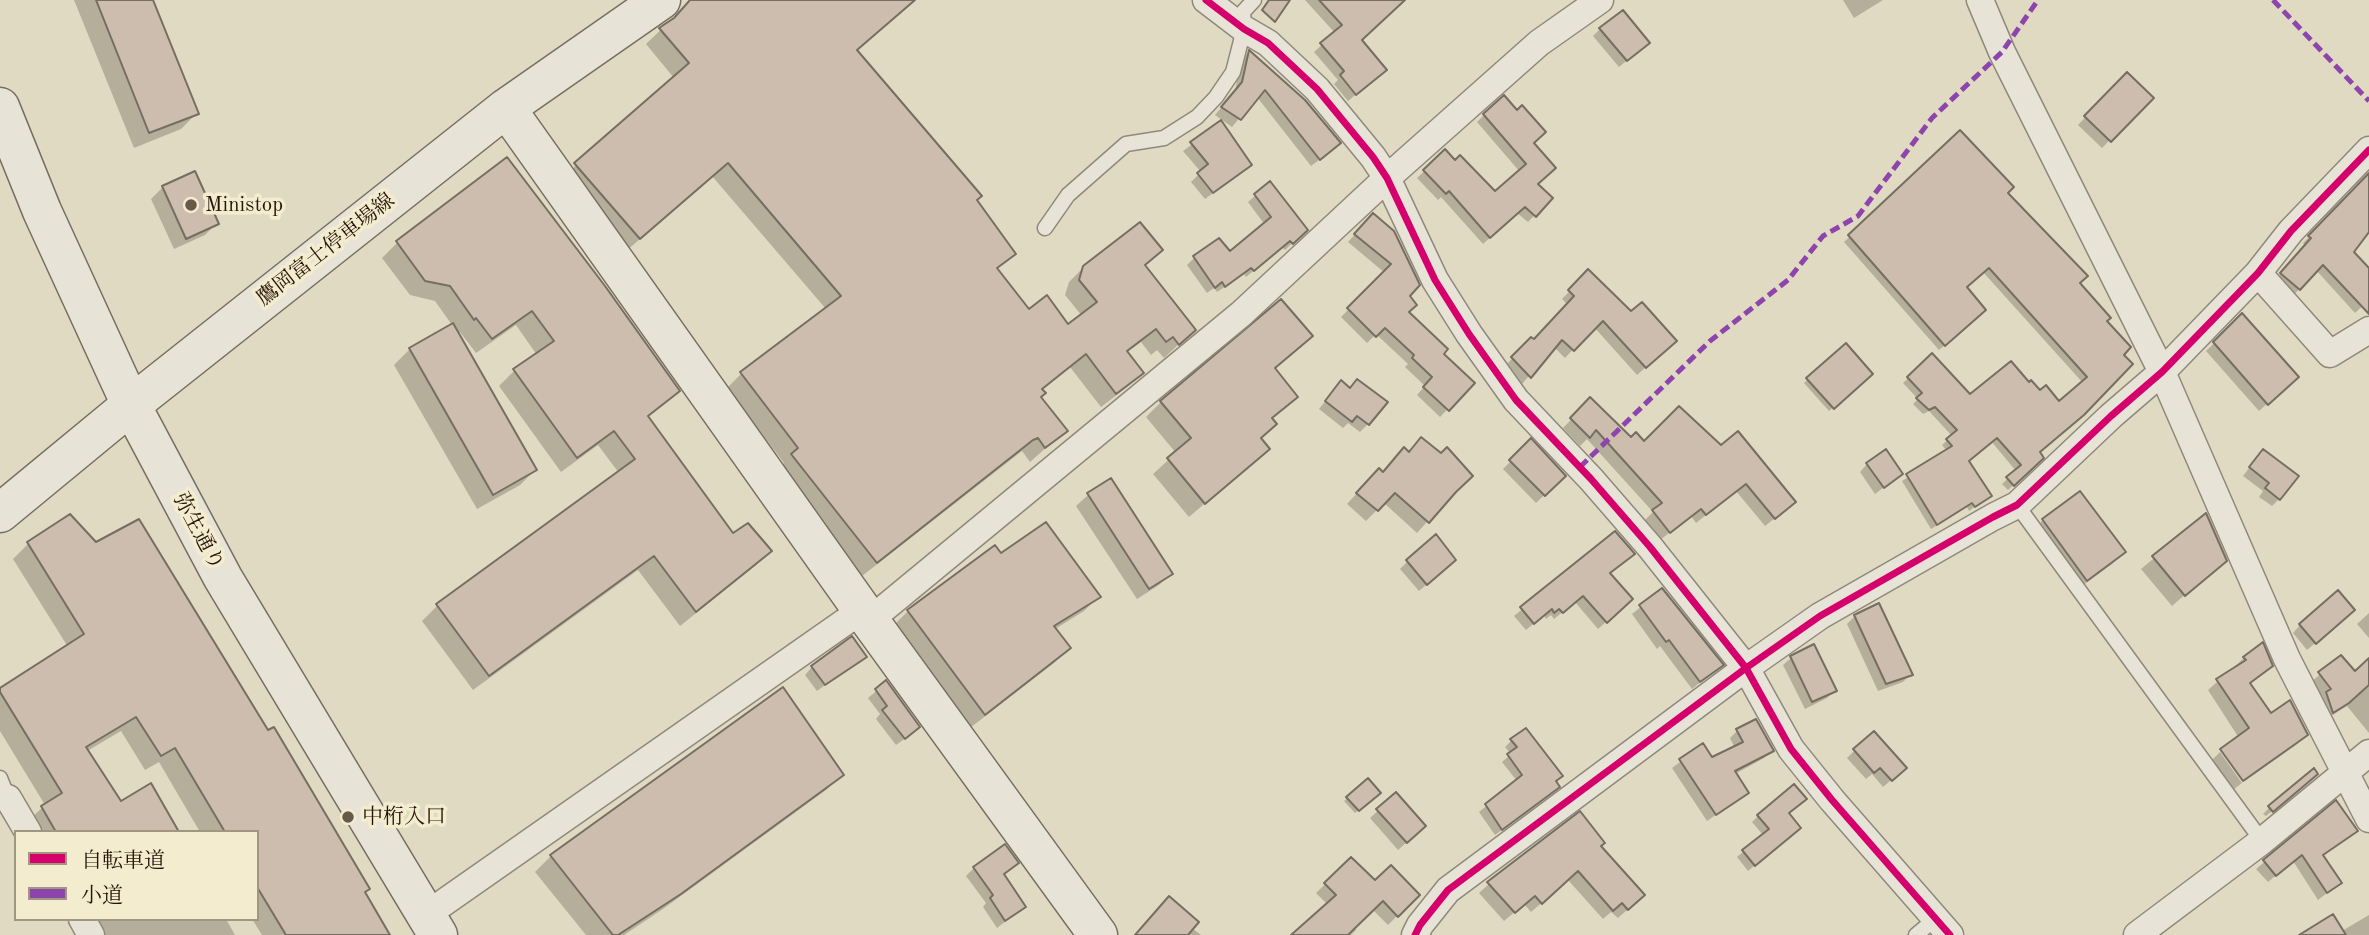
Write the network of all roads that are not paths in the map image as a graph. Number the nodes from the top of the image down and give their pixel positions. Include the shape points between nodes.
1 (661, 0) edge
2 (1206, 0) edge
3 (1254, 0) edge
4 (1600, 0) edge
5 (1980, 0) edge
6 (1244, 29) junction
7 (0, 107) edge
8 (506, 108) junction
9 (2369, 150) edge
10 (1387, 178) junction
11 (1045, 228) dead end
12 (2259, 273) junction
13 (2369, 330) edge
14 (2162, 372) junction
15 (131, 405) junction
16 (2017, 505) junction
17 (0, 513) edge
18 (866, 615) junction
19 (1746, 668) junction
20 (2369, 753) edge
21 (2347, 772) junction
22 (4, 788) edge
23 (2369, 819) edge
24 (27, 830) edge
25 (2262, 841) junction
26 (432, 925) edge
27 (1934, 930) edge
28 (1090, 932) edge
29 (1415, 935) edge
30 (2137, 935) edge

1 - 8 street, 鷹岡富士停車場線
2 - 6 street
3 - 6 lane via 1243,12
4 - 10 street via 1539,43
5 - 14 street
6 - 10 street via 1268,43 1317,89
6 - 11 lane via 1233,72 1197,117 1164,138 1126,144 1068,195
7 - 15 street, 弥生通り
8 - 15 street, 鷹岡富士停車場線
8 - 18 street
9 - 12 street via 2291,231
10 - 18 street via 1241,314
10 - 19 street via 1436,280 1516,400 1650,547
12 - 13 street via 2330,354
12 - 14 street
14 - 16 street
14 - 21 street via 2287,659
15 - 17 street, 鷹岡富士停車場線
15 - 26 street, 弥生通り via 223,578
16 - 19 street via 1819,616
16 - 25 lane
18 - 26 street
18 - 28 street
19 - 27 street via 1791,749
19 - 29 street via 1448,890
20 - 21 street
21 - 23 street
21 - 25 street
22 - 24 street
25 - 30 street

